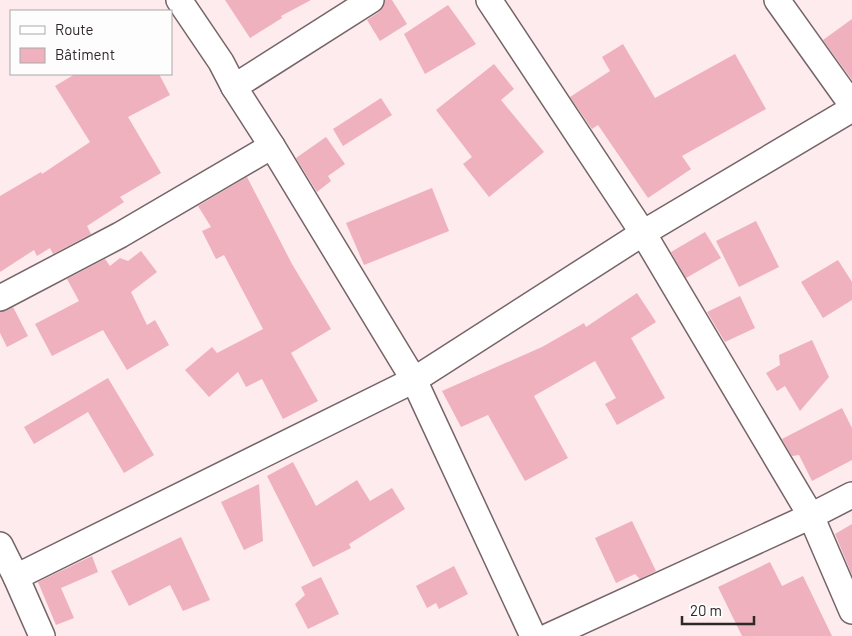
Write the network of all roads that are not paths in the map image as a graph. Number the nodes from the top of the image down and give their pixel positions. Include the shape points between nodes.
1 (179, 0) edge
2 (371, 0) edge
3 (489, 0) edge
4 (777, 0) edge
5 (234, 87) junction
6 (852, 107) edge
7 (272, 146) junction
8 (643, 233) junction
9 (0, 298) edge
10 (414, 380) junction
11 (852, 495) edge
12 (811, 516) junction
13 (0, 545) edge
14 (16, 576) junction
15 (852, 611) edge
16 (42, 636) edge
17 (533, 636) edge
18 (550, 636) edge

1 - 5 street
2 - 5 street
3 - 8 street
4 - 6 street
5 - 7 street
6 - 8 street
7 - 9 street via 120,235
7 - 10 street
8 - 10 street
8 - 12 street
10 - 14 street
10 - 17 street
11 - 12 street
12 - 15 street
12 - 18 street
13 - 14 street
14 - 16 street

